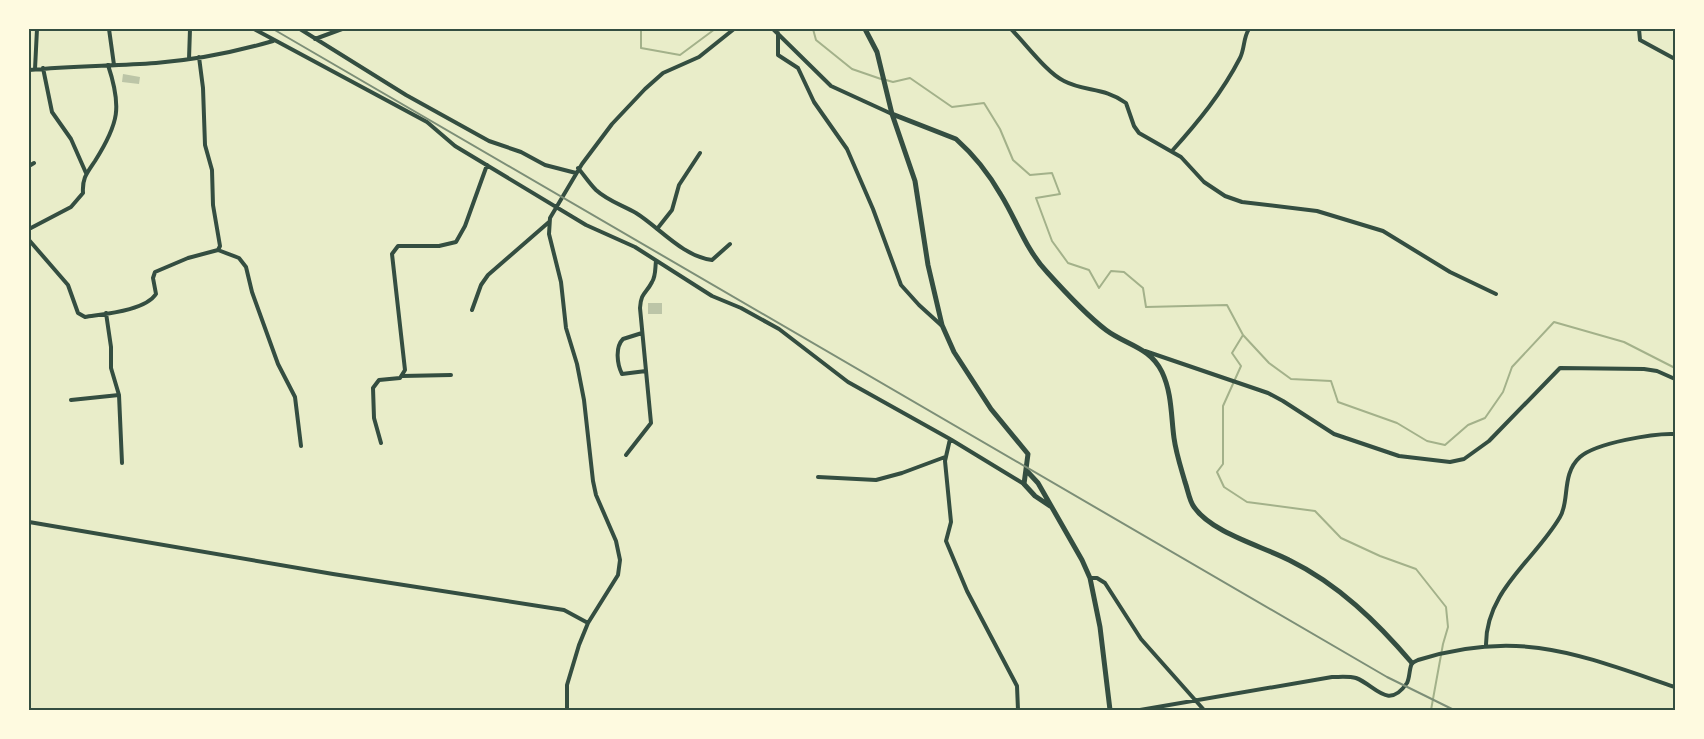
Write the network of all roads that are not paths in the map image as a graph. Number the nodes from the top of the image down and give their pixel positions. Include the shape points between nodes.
1 (37, 29) edge
2 (109, 29) edge
3 (190, 29) edge
4 (254, 29) edge
5 (300, 29) edge
6 (342, 29) edge
7 (734, 29) edge
8 (774, 29) edge
9 (865, 29) edge
10 (1011, 29) edge
11 (1249, 29) edge
12 (1639, 29) edge
13 (778, 33) junction
14 (315, 39) junction
15 (273, 41) junction
16 (200, 57) junction
17 (189, 59) junction
18 (1675, 59) edge
19 (114, 64) junction
20 (108, 65) junction
21 (43, 68) junction
22 (35, 69) junction
23 (29, 70) edge
24 (892, 114) junction
25 (1172, 151) junction
26 (700, 153) dead end
27 (34, 163) dead end
28 (487, 165) junction
29 (29, 166) edge
30 (577, 171) junction
31 (86, 173) junction
32 (556, 207) junction
33 (549, 222) junction
34 (29, 229) edge
35 (657, 229) junction
36 (29, 240) edge
37 (730, 244) dead end
38 (218, 250) junction
39 (656, 261) junction
40 (1496, 294) dead end
41 (472, 310) dead end
42 (106, 313) junction
43 (942, 325) junction
44 (642, 333) junction
45 (1145, 350) junction
46 (646, 371) junction
47 (451, 375) dead end
48 (402, 376) junction
49 (1675, 379) edge
50 (118, 395) junction
51 (72, 400) dead end
52 (1675, 434) edge
53 (950, 438) junction
54 (381, 443) dead end
55 (301, 446) dead end
56 (626, 455) dead end
57 (945, 457) junction
58 (122, 463) dead end
59 (1026, 470) junction
60 (818, 477) dead end
61 (1024, 484) junction
62 (1050, 506) junction
63 (29, 522) edge
64 (1090, 578) junction
65 (588, 623) junction
66 (1486, 646) junction
67 (1412, 663) junction
68 (1675, 687) edge
69 (1194, 701) junction
70 (567, 710) edge
71 (1018, 710) edge
72 (1110, 710) edge
73 (1140, 710) edge
74 (1204, 710) edge

1 - 22 street
2 - 19 street
3 - 17 street
4 - 15 street
5 - 14 street
6 - 14 street
7 - 30 street via 699,57 669,70 651,83 612,124
8 - 13 street
9 - 24 street via 877,52
10 - 25 street via 1059,78 1121,100 1129,109 1139,133
11 - 25 street via 1242,55 1217,98
12 - 18 street via 1640,40
13 - 24 street via 831,86
13 - 43 street via 778,55 798,68 814,102 855,166 901,285
14 - 30 street via 493,143 545,165
15 - 16 street
15 - 28 street via 427,122 455,146
16 - 17 street
16 - 38 street via 204,145 212,170
17 - 19 street
19 - 20 street
20 - 21 street
20 - 31 street via 118,99 116,117 102,150
21 - 22 street
21 - 31 street via 52,112 72,139
22 - 23 street
24 - 43 street via 915,181
24 - 45 street via 956,139 964,146 1001,194 1029,249 1048,274 1108,332
25 - 40 street via 1204,182 1224,196 1242,202 1317,212 1384,231 1450,272
26 - 35 street via 679,185 672,210
27 - 29 street
28 - 32 street
28 - 48 street via 456,242 439,246 398,246 392,254 405,370
30 - 32 street
30 - 35 street via 619,207 635,213
31 - 34 street via 83,193 78,201
32 - 33 street
32 - 39 street
33 - 41 street via 484,280
33 - 65 street via 566,328 584,400 596,495 620,560 614,583
35 - 37 street via 675,244 710,261
36 - 42 street via 68,285 81,316
38 - 42 street via 155,272 156,291 152,299 133,308
38 - 55 street via 239,258 246,266 275,358 295,397
39 - 44 street via 653,282 642,295
39 - 53 street via 712,296 779,329 806,347 841,378
42 - 50 street via 111,368
43 - 59 street via 954,352 991,409 1027,452
44 - 46 street
44 - 46 street via 623,339 618,347 618,358 622,374
45 - 49 street via 1283,401 1342,437 1399,456 1450,462 1464,459 1489,441 1560,368 1644,368
45 - 67 street via 1156,362 1165,381 1172,404 1176,449 1194,507 1216,526 1289,560 1347,598 1386,632
46 - 56 street via 651,423
47 - 48 street
48 - 54 street via 380,380 373,388 374,418
50 - 51 street
50 - 58 street
52 - 66 street via 1598,446 1578,458 1568,478 1560,517 1497,600 1487,625
53 - 57 street
53 - 61 street
57 - 60 street via 876,480
57 - 71 street via 951,522 946,541 967,591 1017,686
59 - 61 street
59 - 62 street via 1038,483
61 - 62 street
62 - 64 street
63 - 65 street via 564,610
64 - 69 street via 1105,583 1141,639
64 - 72 street via 1100,627
65 - 70 street via 569,676
66 - 67 street
66 - 68 street via 1519,645 1576,654
67 - 69 street via 1408,682 1400,691 1388,695 1379,694 1356,678 1332,677
69 - 73 street
69 - 74 street

